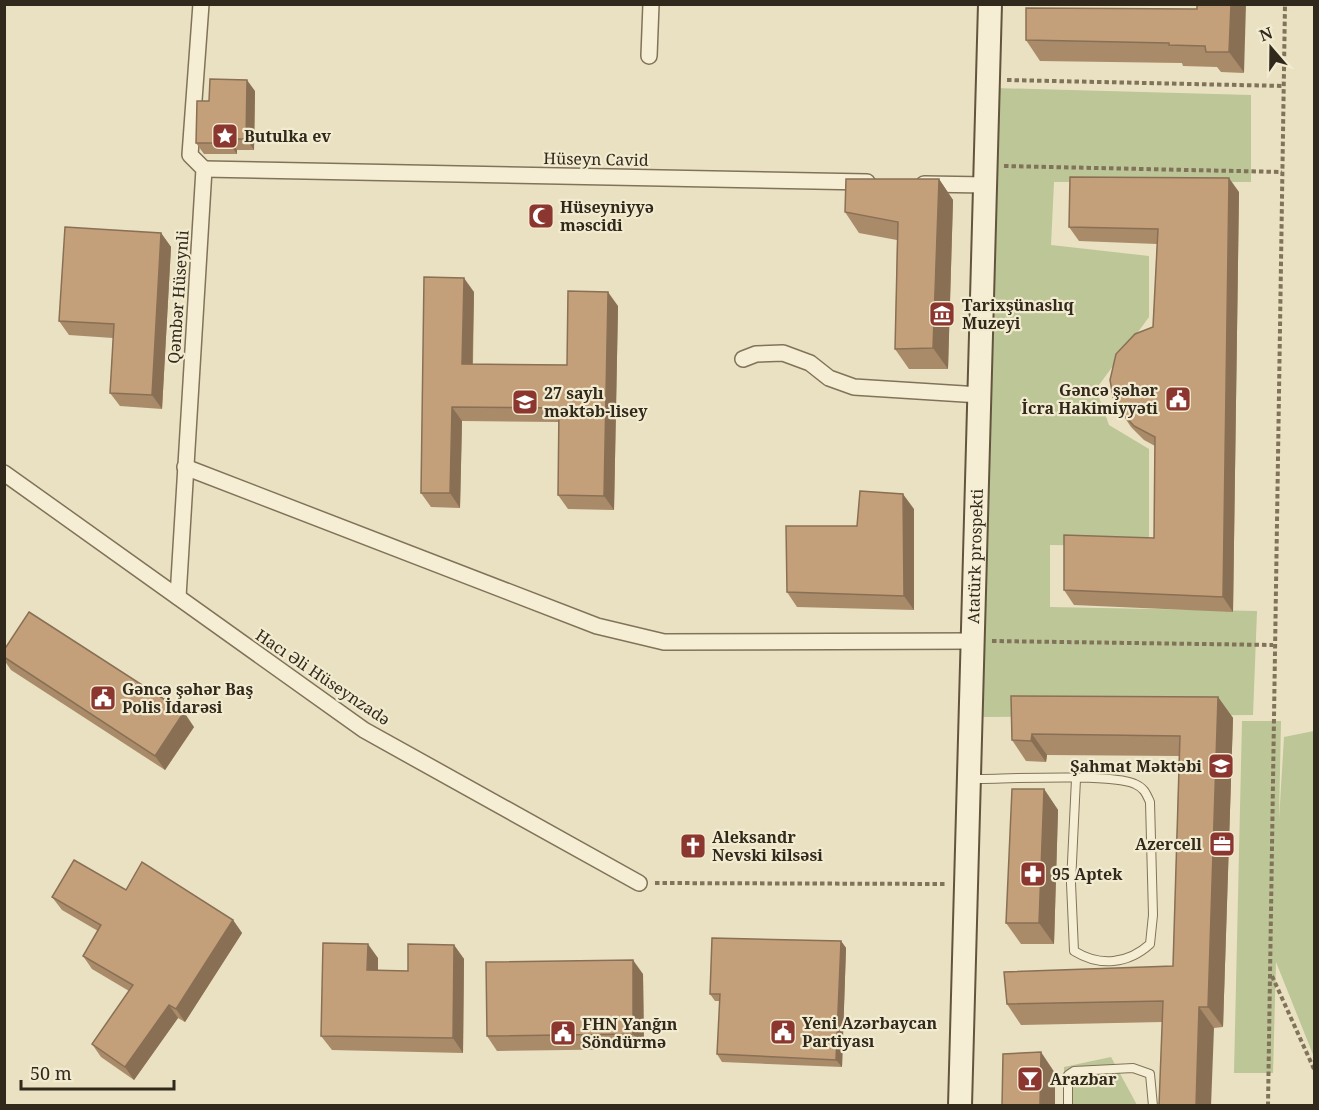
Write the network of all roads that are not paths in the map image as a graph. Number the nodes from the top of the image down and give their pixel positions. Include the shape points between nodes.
1 (201, 4) edge
2 (651, 4) edge
3 (990, 4) edge
4 (649, 56) dead end
5 (204, 169) junction
6 (987, 175) junction
7 (880, 183) edge
8 (903, 183) edge
9 (743, 359) dead end
10 (980, 395) junction
11 (185, 468) junction
12 (4, 473) edge
13 (177, 597) junction
14 (974, 641) junction
15 (970, 779) junction
16 (1076, 779) junction
17 (639, 883) road end
18 (960, 1106) edge
19 (1068, 1106) edge
20 (1153, 1106) edge

1 - 5 street via 190,155
2 - 4 street
3 - 6 main road, Atatürk prospekti
5 - 7 street, Hüseyn Cavid
5 - 11 street, Qəmbər Hüseynli
6 - 8 street
6 - 10 main road, Atatürk prospekti
9 - 10 street via 756,354 783,353 854,387
10 - 14 main road, Atatürk prospekti
11 - 13 street, Qəmbər Hüseynli
11 - 14 street via 597,626 664,642
12 - 13 street, Hacı Əli Hüseynzadə
13 - 17 street, Hacı Əli Hüseynzadə via 364,730
14 - 15 main road, Atatürk prospekti
15 - 16 lane
15 - 18 main road, Atatürk prospekti
16 - 16 lane via 1133,783 1144,789 1150,801 1153,915 1150,944 1137,956 1090,961 1074,951 1071,883
19 - 20 lane via 1068,1075 1074,1071 1133,1068 1150,1074

